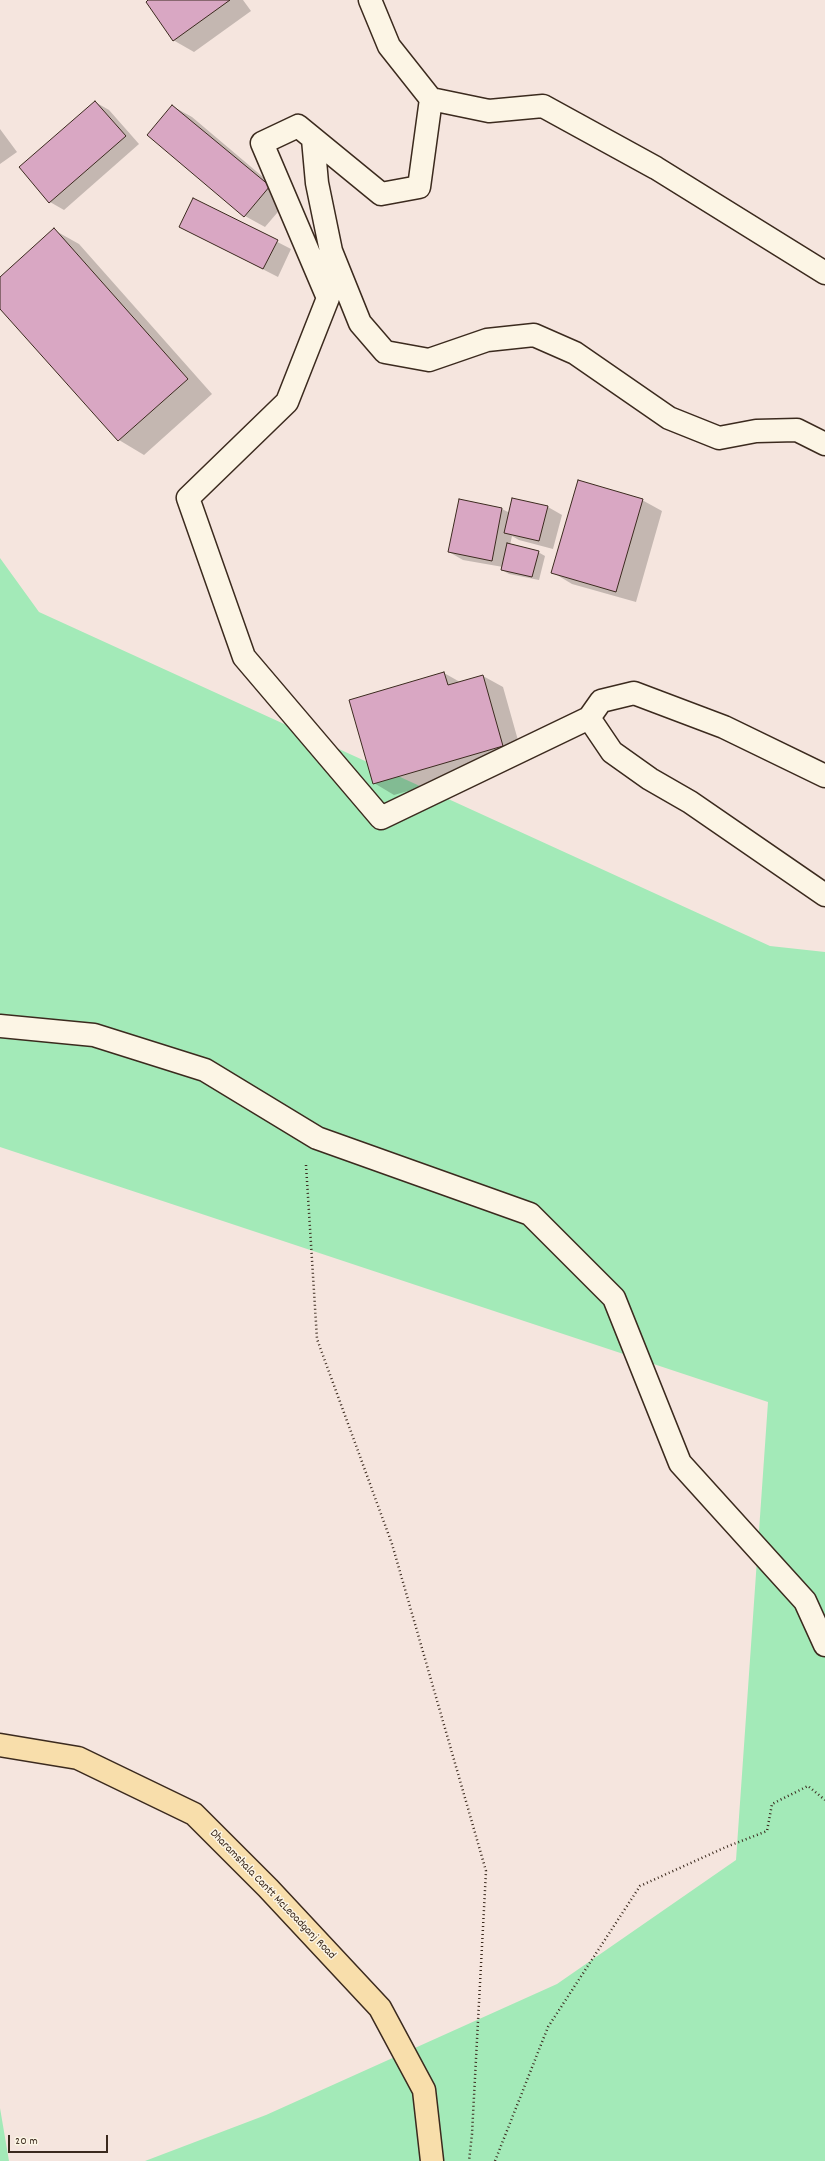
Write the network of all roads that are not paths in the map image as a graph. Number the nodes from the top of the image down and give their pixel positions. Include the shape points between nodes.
1 (370, 0) edge
2 (431, 99) junction
3 (313, 138) junction
4 (825, 273) edge
5 (825, 444) edge
6 (589, 718) junction
7 (825, 776) edge
8 (825, 895) edge
9 (0, 1026) edge
10 (825, 1645) edge
11 (0, 1745) edge
12 (432, 2161) edge

1 - 2 street via 389,46
2 - 3 street via 419,186 381,194
2 - 4 street via 488,111 543,106 656,168
3 - 5 street via 317,183 331,251 360,323 385,352 429,360 487,340 534,336 575,353 669,418 719,438 756,431 797,430
3 - 6 street via 298,126 262,142 328,298 287,402 188,498 244,657 381,818
6 - 7 street via 601,701 634,693 724,727
6 - 8 street via 612,752
9 - 10 street via 94,1036 204,1070 317,1138 530,1214 614,1298 680,1463 805,1601
11 - 12 main road, Dharamshala Cantt McLeoadganj Road via 78,1758 194,1814 268,1888 380,2008 424,2090

